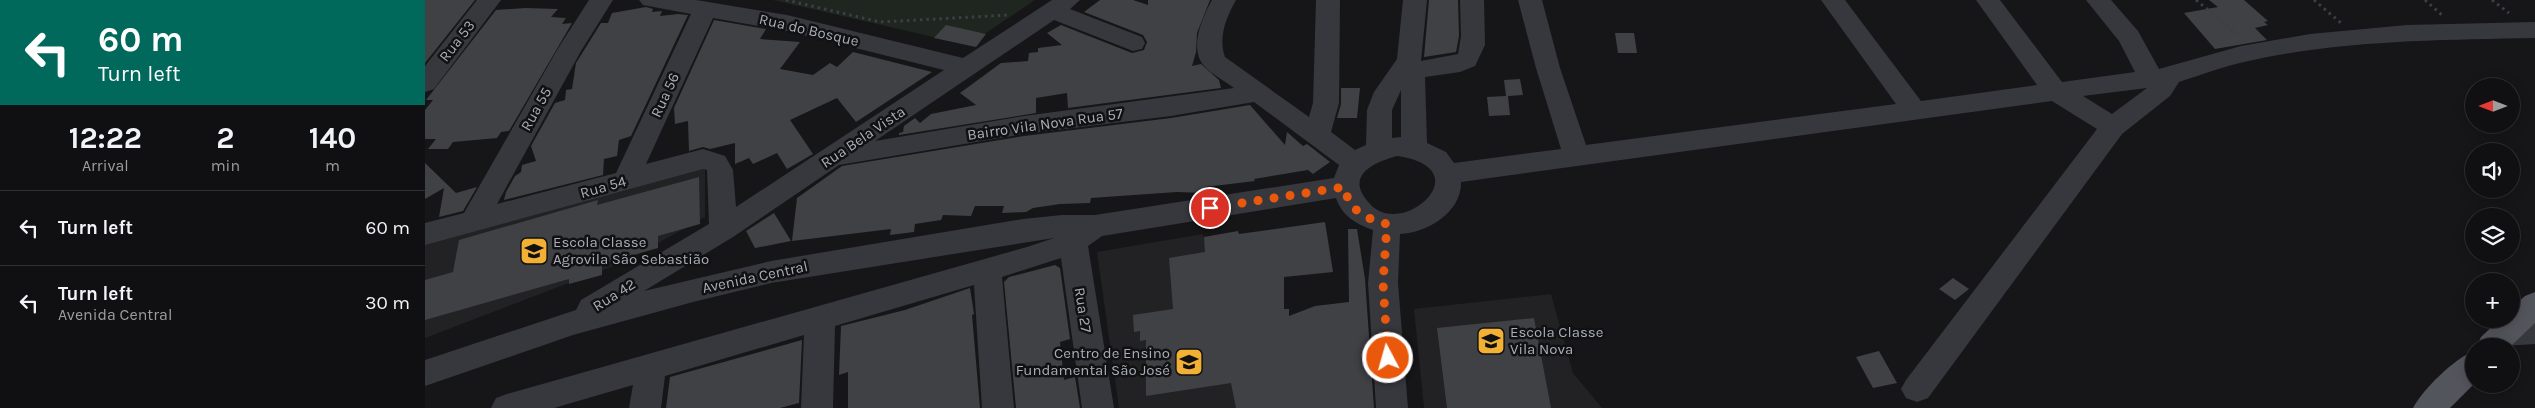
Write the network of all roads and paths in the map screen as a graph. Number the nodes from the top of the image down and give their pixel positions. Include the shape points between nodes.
1 (489, 0) edge
2 (601, 0) edge
3 (651, 0) edge
4 (786, 0) edge
5 (1225, 0) edge
6 (1328, 0) edge
7 (1415, 0) edge
8 (1472, 0) edge
9 (1530, 0) edge
10 (1833, 0) edge
11 (1988, 0) edge
12 (2098, 0) edge
13 (2196, 0) edge
14 (2315, 0) edge
15 (1060, 6) edge
16 (705, 9) junction
17 (1017, 12) dead end
18 (2535, 30) edge
19 (2358, 38) junction
20 (1133, 43) dead end
21 (2258, 51) junction
22 (965, 67) junction
23 (1414, 67) junction
24 (2161, 77) junction
25 (425, 83) edge
26 (2055, 91) junction
27 (1258, 93) junction
28 (1915, 111) junction
29 (2113, 127) junction
30 (1317, 136) junction
31 (1414, 148) junction
32 (1380, 149) junction
33 (832, 157) junction
34 (1577, 157) junction
35 (1447, 174) junction
36 (1350, 175) junction
37 (625, 181) junction
38 (474, 220) junction
39 (1387, 224) junction
40 (723, 229) junction
41 (425, 234) edge
42 (1084, 234) junction
43 (655, 270) junction
44 (987, 271) junction
45 (2535, 304) edge
46 (608, 312) junction
47 (820, 317) junction
48 (572, 323) junction
49 (2535, 332) edge
50 (2500, 338) edge
51 (2507, 338) edge
52 (651, 365) junction
53 (425, 373) edge
54 (2465, 373) edge
55 (1917, 389) dead end
56 (507, 408) edge
57 (645, 408) edge
58 (817, 408) edge
59 (998, 408) edge
60 (1098, 408) edge
61 (1392, 408) edge
62 (2429, 408) edge

1 - 25 street, Rua 53
2 - 38 street, Rua 55 via 560,66
3 - 16 street, Rua do Bosque
4 - 17 path via 880,22 1008,16
5 - 27 street via 1214,20 1209,42 1211,55 1221,68
6 - 30 street via 1327,103
7 - 23 street
8 - 23 street via 1473,44 1470,56 1462,64
9 - 34 street
10 - 28 street
11 - 26 street
12 - 24 street
13 - 21 path
14 - 19 path
15 - 20 street
15 - 22 street, Rua Bela Vista
16 - 22 street, Rua do Bosque via 787,22
16 - 37 street, Rua 56
18 - 19 street via 2407,33
19 - 21 street
21 - 24 street
22 - 33 street, Rua Bela Vista
23 - 31 street
23 - 32 street via 1379,106
24 - 26 street
24 - 29 street via 2161,90
26 - 28 street
26 - 29 street
27 - 30 street
27 - 33 street, Bairro Vila Nova Rua 57 via 1024,125
28 - 34 street
29 - 55 street
30 - 36 street
31 - 32 street
31 - 35 street via 1435,158
32 - 36 street via 1366,155
33 - 40 street, Rua Bela Vista
34 - 35 street
35 - 39 street via 1449,186 1436,209 1414,222
36 - 39 street via 1347,200 1370,220
36 - 42 street, Avenida Central
37 - 38 street, Rua 54
37 - 40 street, Rua 54 via 689,161 712,160 720,170
38 - 41 street, Rua 54
39 - 61 street via 1383,283
40 - 43 street, Rua Bela Vista
42 - 44 street, Avenida Central
42 - 46 street, Avenida Central via 1062,226 848,258 771,272
42 - 60 street, Rua 27
43 - 46 street, Rua 42
43 - 48 street, Rua 42
44 - 47 street, Avenida Central
44 - 59 street
45 - 50 main road
46 - 48 street, Avenida Central
47 - 52 street, Avenida Central
47 - 58 street
48 - 53 street, Avenida Central
49 - 51 street
52 - 56 street, Avenida Central
52 - 57 street
54 - 62 main road

